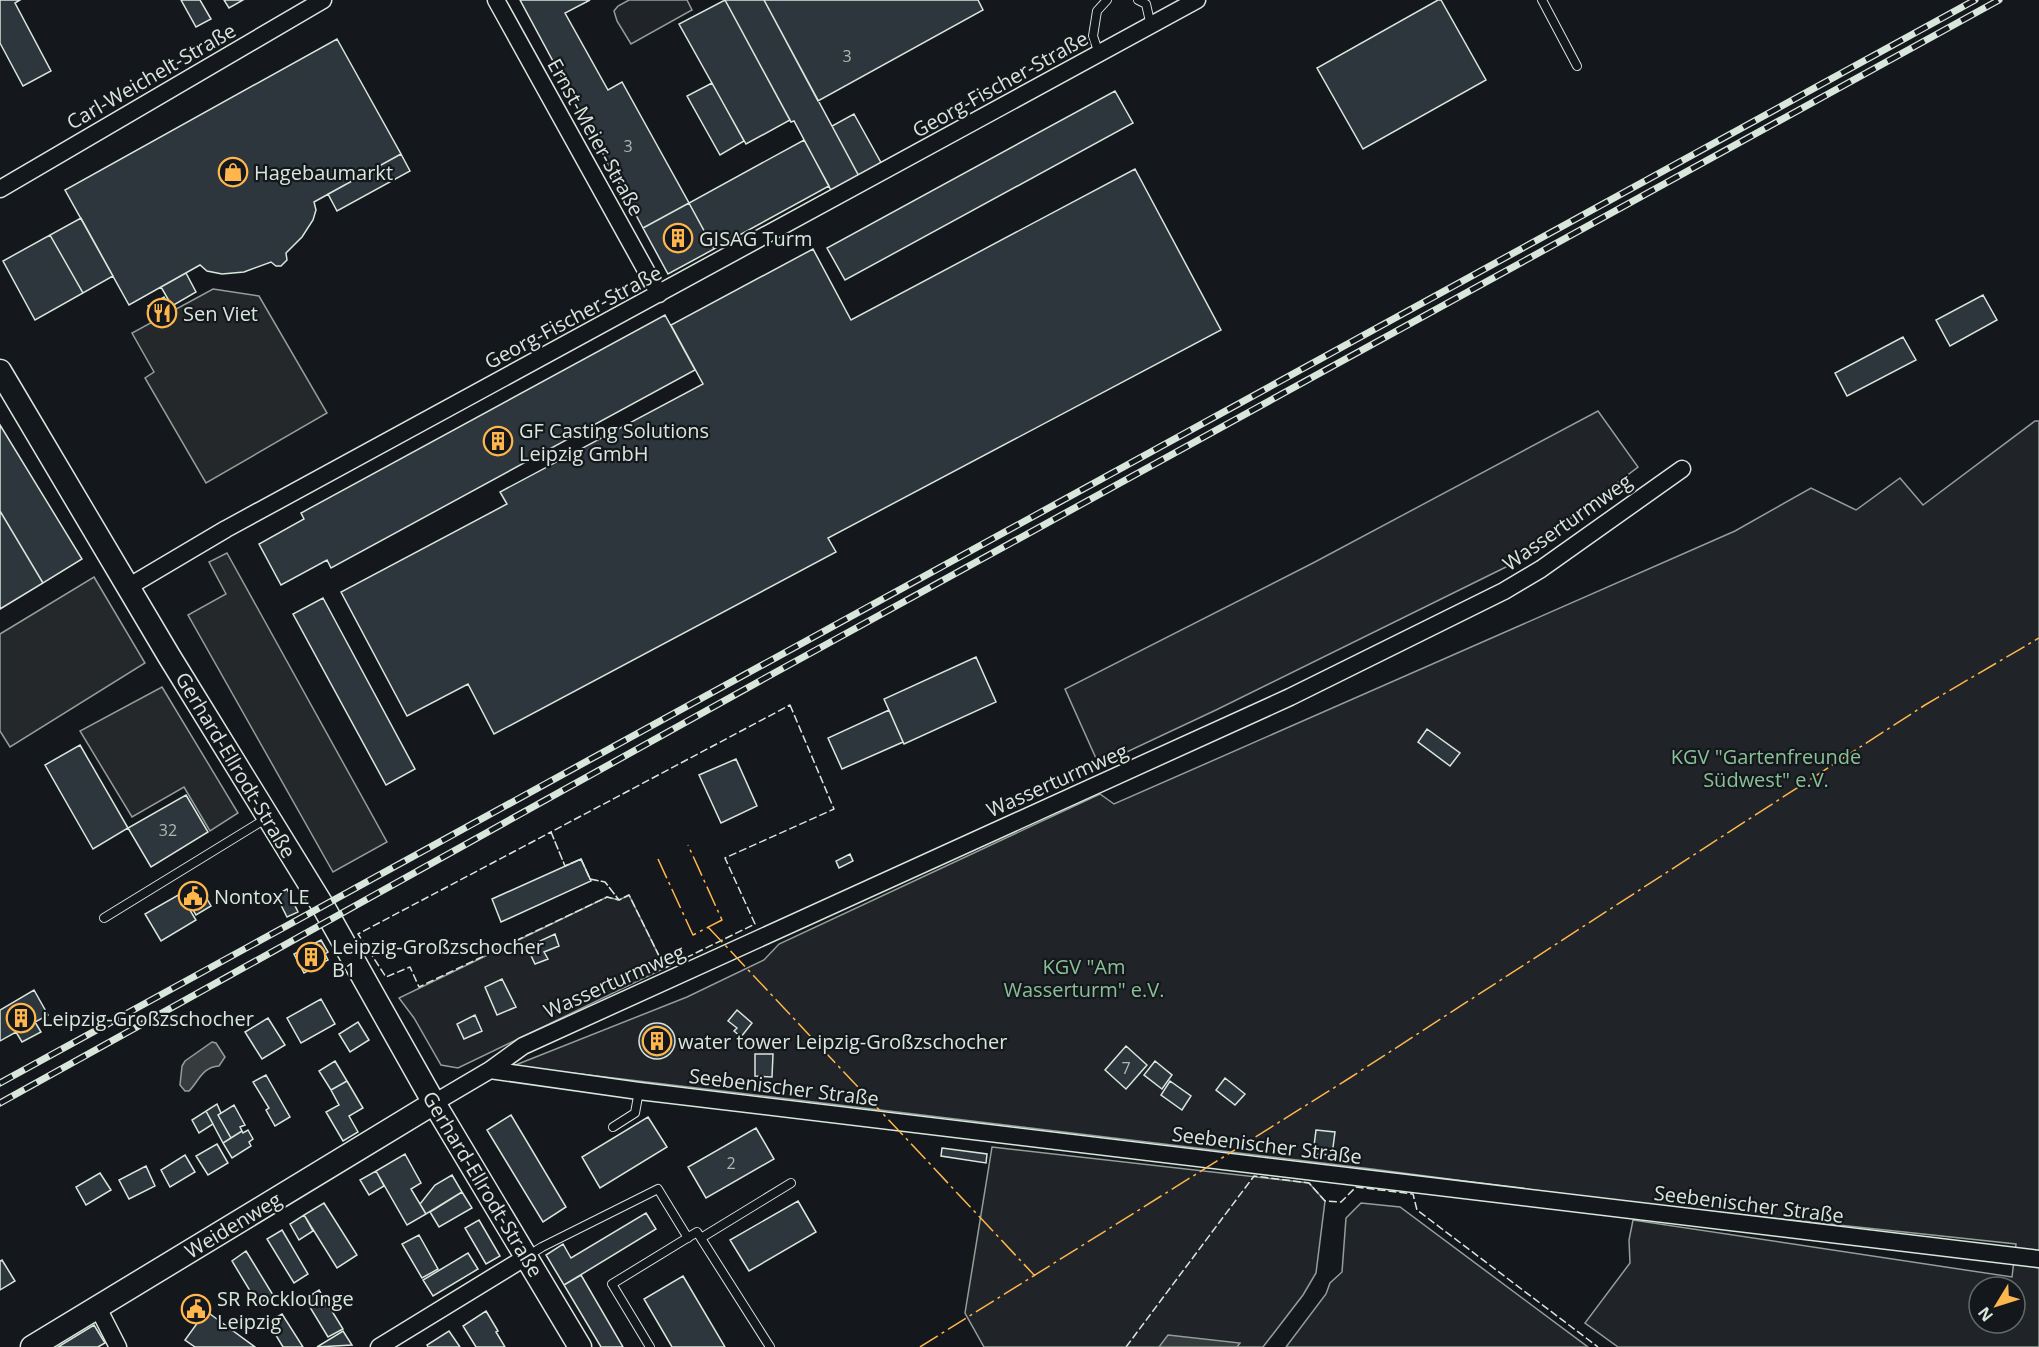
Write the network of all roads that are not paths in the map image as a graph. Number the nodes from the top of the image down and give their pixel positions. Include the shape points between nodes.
1 (323, 0) edge
2 (496, 0) edge
3 (1107, 0) edge
4 (1138, 0) edge
5 (1197, 0) edge
6 (1542, 0) edge
7 (1150, 26) junction
8 (1099, 54) junction
9 (1577, 66) dead end
10 (0, 189) edge
11 (659, 294) junction
12 (0, 371) edge
13 (1682, 469) dead end
14 (128, 587) junction
15 (267, 818) junction
16 (104, 918) dead end
17 (490, 1070) junction
18 (639, 1091) junction
19 (434, 1103) junction
20 (613, 1127) dead end
21 (791, 1183) dead end
22 (688, 1238) junction
23 (701, 1238) junction
24 (526, 1257) junction
25 (2039, 1259) edge
26 (98, 1308) junction
27 (32, 1347) edge
28 (118, 1347) edge
29 (379, 1347) edge
30 (580, 1347) edge
31 (650, 1347) edge
32 (770, 1347) edge

1 - 10 street, Carl-Weichelt-Straße
2 - 11 street, Ernst-Meier-Straße
3 - 8 lane via 1097,11 1093,36
4 - 7 lane via 1146,4
5 - 7 street, Georg-Fischer-Straße
6 - 9 lane
7 - 8 street, Georg-Fischer-Straße
8 - 11 street, Georg-Fischer-Straße
11 - 14 street, Georg-Fischer-Straße via 226,529
12 - 14 main road, Gerhard-Ellrodt-Straße
13 - 17 street, Wasserturmweg via 1504,591 1290,697 523,1046
14 - 15 main road, Gerhard-Ellrodt-Straße
15 - 16 lane
15 - 19 main road, Gerhard-Ellrodt-Straße via 323,906
17 - 18 street, Seebenischer Straße
17 - 19 street, Wasserturmweg
18 - 20 lane via 636,1113
18 - 25 street, Seebenischer Straße
19 - 24 main road, Gerhard-Ellrodt-Straße
19 - 26 main road, Weidenweg
21 - 23 lane
22 - 23 lane via 697,1232
22 - 24 lane via 658,1189
22 - 31 lane via 612,1284
23 - 32 lane
24 - 29 street
24 - 30 main road, Gerhard-Ellrodt-Straße
26 - 27 main road, Weidenweg
26 - 28 street

